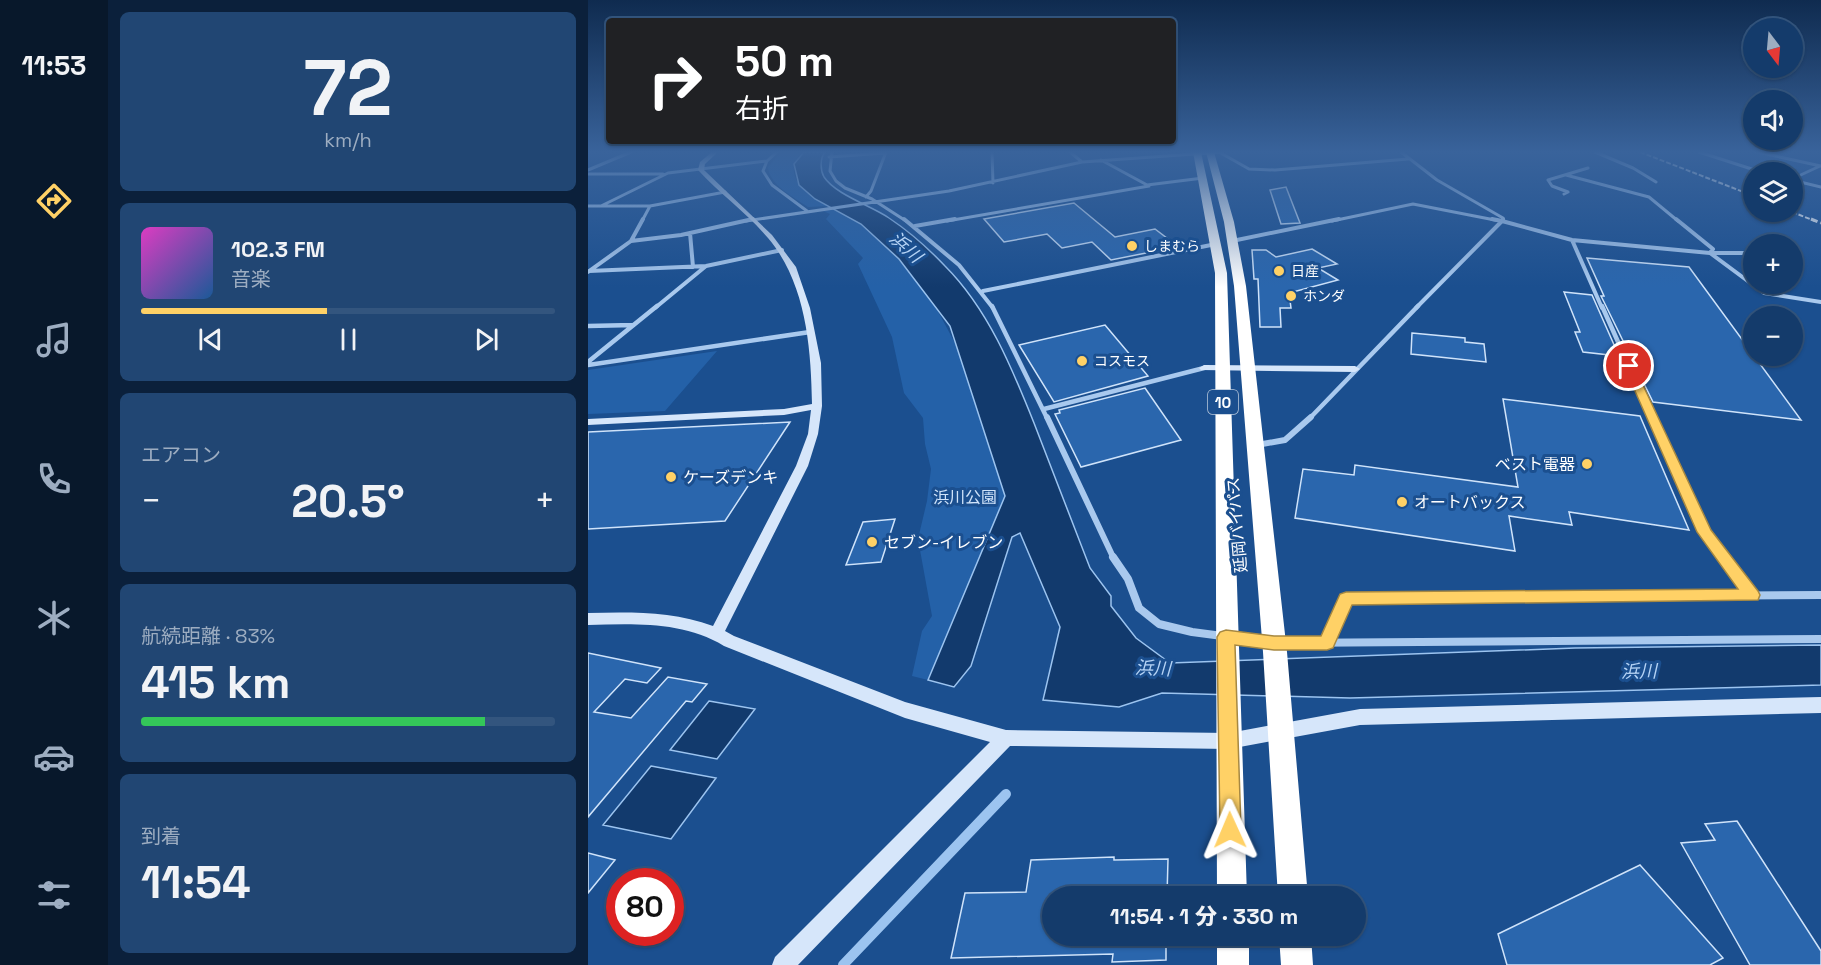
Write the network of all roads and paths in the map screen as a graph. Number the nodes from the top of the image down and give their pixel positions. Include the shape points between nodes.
1 (619, 197) edge
2 (698, 197) edge
3 (730, 197) edge
4 (788, 197) edge
5 (864, 197) edge
6 (892, 197) edge
7 (1084, 197) edge
8 (1209, 197) edge
9 (1213, 197) edge
10 (1466, 197) edge
11 (1649, 197) edge
12 (871, 200) junction
13 (588, 206) edge
14 (601, 206) junction
15 (650, 206) junction
16 (807, 211) junction
17 (753, 219) junction
18 (1502, 221) junction
19 (915, 226) junction
20 (690, 233) junction
21 (1572, 240) junction
22 (631, 241) junction
23 (1224, 243) junction
24 (782, 250) junction
25 (1710, 253) junction
26 (1743, 253) edge
27 (706, 266) junction
28 (693, 267) junction
29 (588, 272) edge
30 (983, 291) junction
31 (1821, 302) edge
32 (633, 325) junction
33 (588, 326) edge
34 (810, 332) junction
35 (588, 364) edge
36 (1204, 368) joint
37 (1223, 368) junction
38 (1249, 368) junction
39 (1355, 369) junction
40 (817, 406) junction
41 (1044, 409) junction
42 (588, 422) edge
43 (1257, 445) junction
44 (1752, 595) junction
45 (1821, 595) edge
46 (588, 619) edge
47 (717, 632) junction
48 (1821, 639) edge
49 (1327, 643) junction
50 (1226, 646) junction
51 (1274, 648) junction
52 (1821, 705) edge
53 (1281, 730) junction
54 (1006, 738) junction
55 (1229, 741) junction
56 (1232, 886) edge
57 (1292, 886) edge
58 (1233, 946) edge
59 (1296, 946) edge
60 (783, 965) edge
61 (1233, 965) edge
62 (1298, 965) edge

1 - 14 street
2 - 15 street
3 - 17 street
4 - 16 street
5 - 12 street
6 - 12 street
7 - 19 street
8 - 23 highway, 延岡バイパス / 10
9 - 23 highway, 延岡バイパス / 10
10 - 18 street via 1503,218
11 - 25 street via 1713,249
12 - 16 street
12 - 19 street
13 - 14 street
14 - 15 street
15 - 22 street
16 - 17 street
17 - 20 street
17 - 24 street
18 - 21 street
18 - 23 street via 1413,204
18 - 39 street
19 - 30 street
20 - 22 street
20 - 28 street
21 - 25 street
21 - 44 street via 1704,532
22 - 29 street
23 - 30 street
23 - 37 highway, 延岡バイパス / 10
23 - 38 highway, 延岡バイパス / 10
24 - 27 street
24 - 34 street via 799,283
25 - 26 street
25 - 31 street via 1764,293
27 - 28 street
27 - 32 street
28 - 29 street
30 - 41 street
32 - 33 street
32 - 35 street
34 - 35 street
34 - 40 street via 816,363
36 - 37 street
36 - 41 street
37 - 38 street
37 - 50 highway, 延岡バイパス / 10
38 - 39 street
38 - 43 highway, 延岡バイパス / 10
39 - 43 street via 1285,440
40 - 42 street via 784,412
40 - 47 street via 802,466
41 - 50 street via 1139,608 1159,624
43 - 51 highway, 延岡バイパス / 10
44 - 45 street
44 - 49 street via 1346,598
46 - 47 street via 673,622
47 - 54 street via 905,710
48 - 49 street
49 - 51 street
50 - 51 street
50 - 55 highway, 延岡バイパス / 10
51 - 53 highway, 延岡バイパス / 10
52 - 53 street via 1360,717
53 - 55 street
53 - 57 highway, 延岡バイパス / 10
54 - 55 street
54 - 60 street
55 - 56 highway, 延岡バイパス / 10
58 - 61 highway
59 - 62 highway

